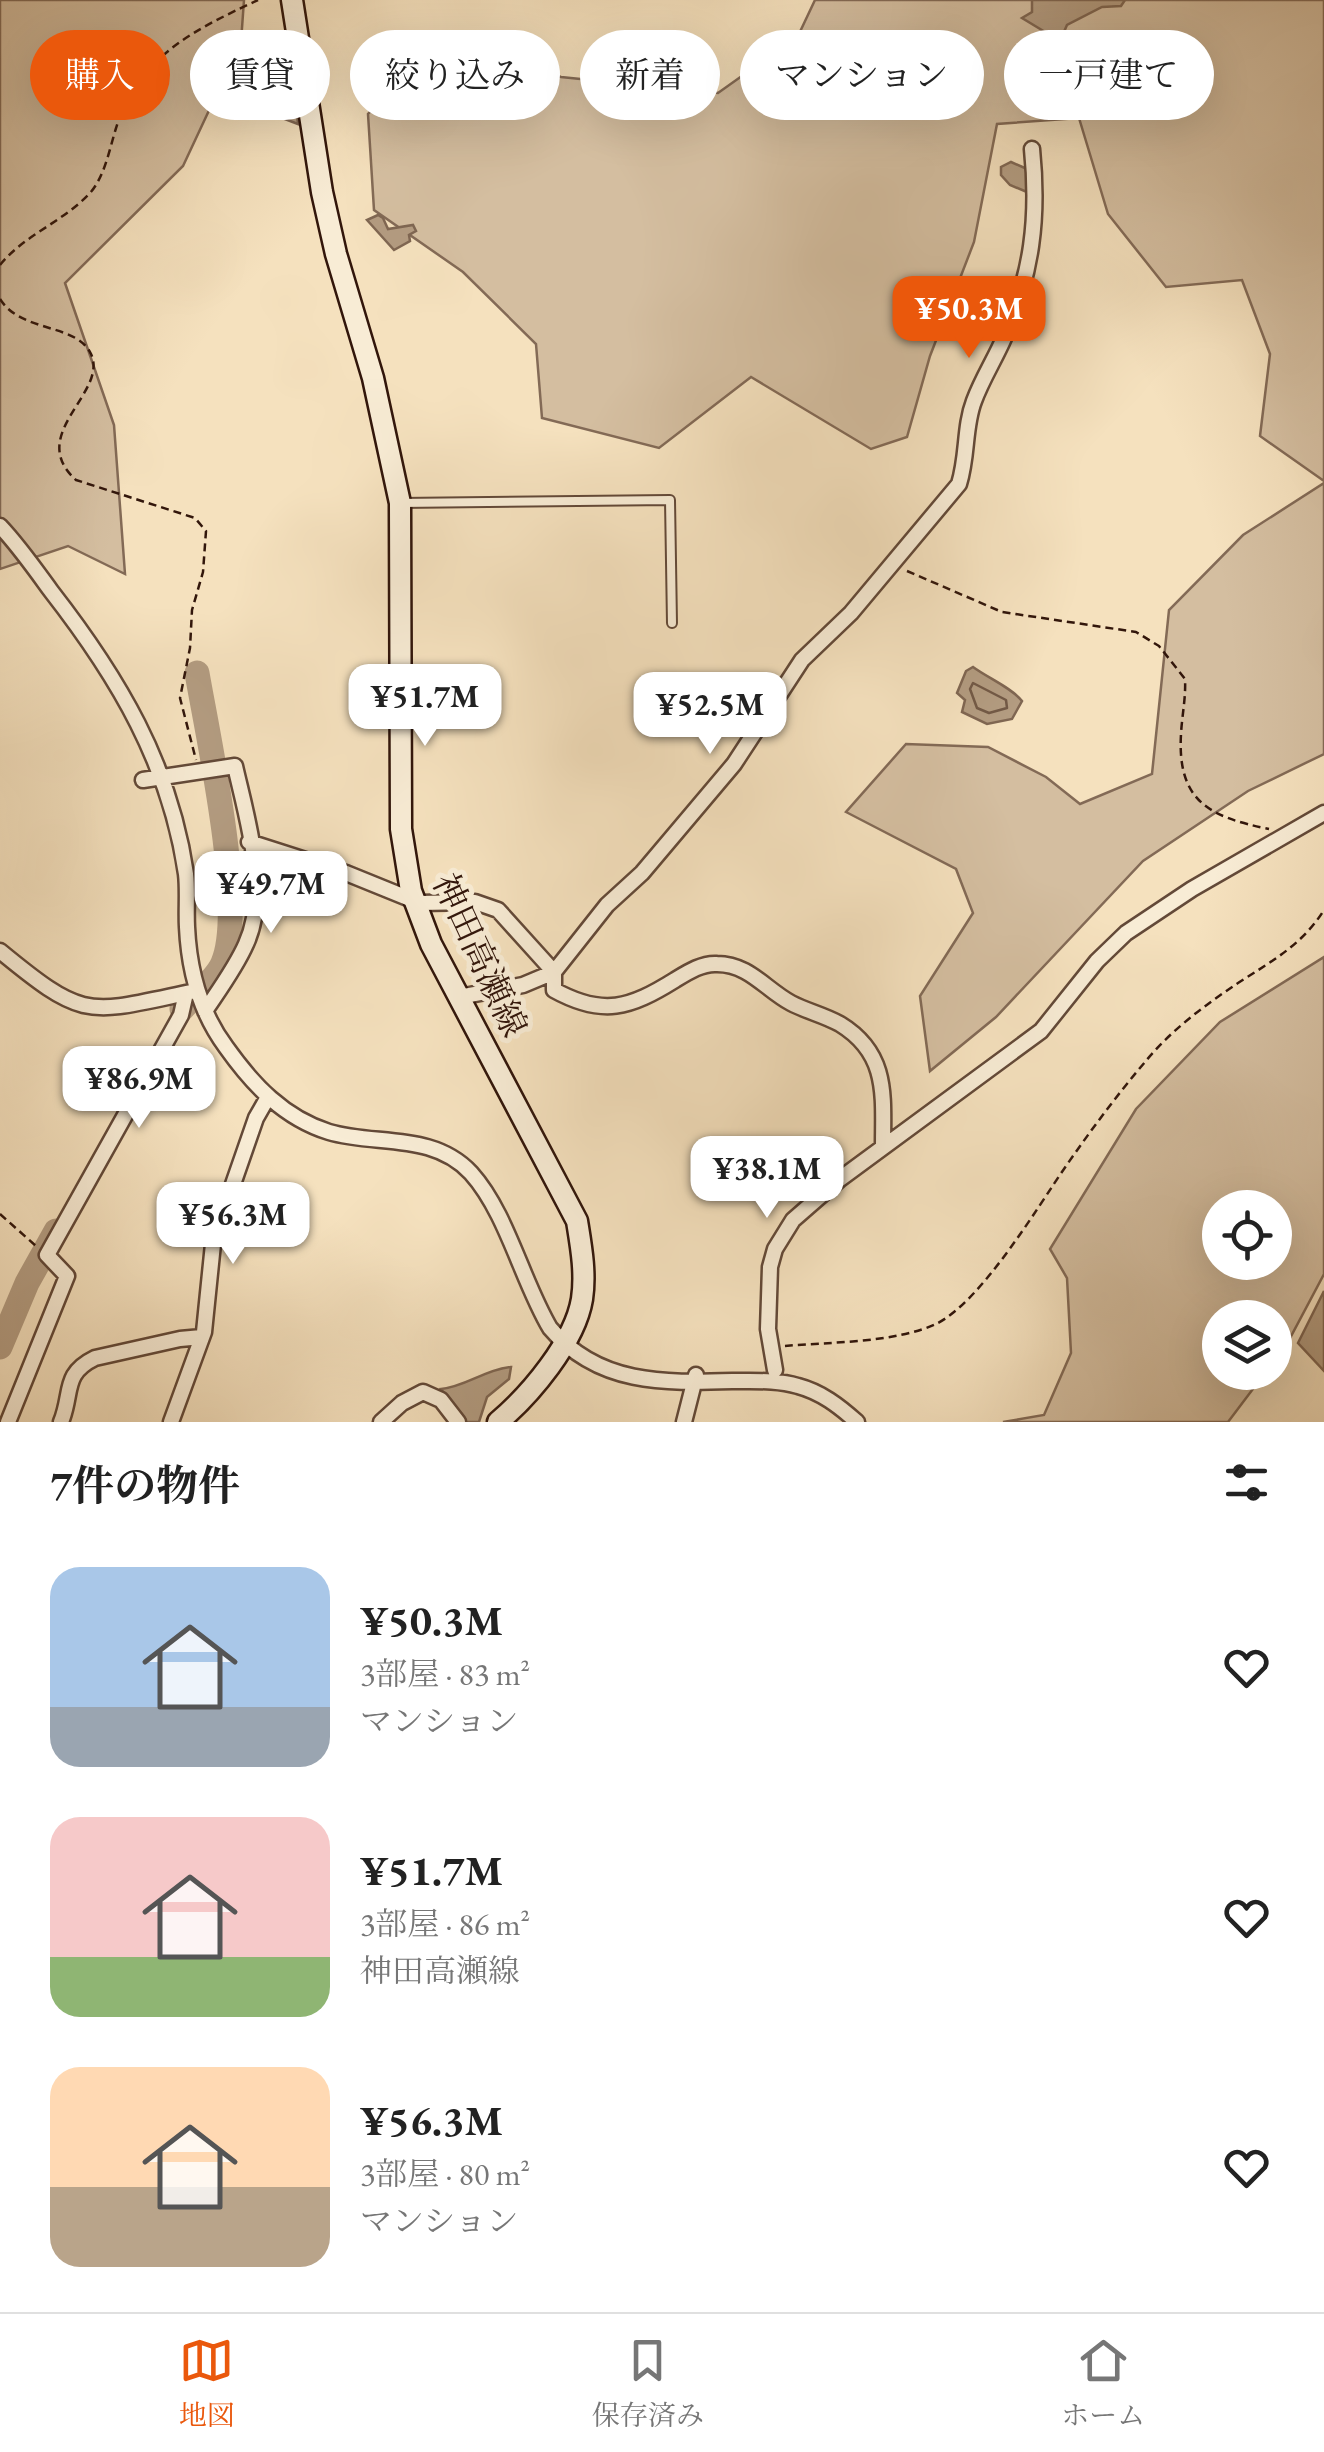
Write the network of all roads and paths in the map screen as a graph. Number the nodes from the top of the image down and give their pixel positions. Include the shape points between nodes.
1 (258, 0) edge
2 (292, 0) edge
3 (1032, 149) dead end
4 (0, 265) edge
5 (0, 299) edge
6 (400, 503) junction
7 (0, 526) edge
8 (892, 565) junction
9 (672, 624) dead end
10 (200, 772) junction
11 (159, 778) junction
12 (143, 780) dead end
13 (1324, 814) edge
14 (1290, 833) junction
15 (249, 842) junction
16 (414, 901) junction
17 (1324, 910) edge
18 (0, 952) edge
19 (554, 972) junction
20 (192, 992) junction
21 (459, 997) junction
22 (205, 1011) junction
23 (268, 1098) junction
24 (883, 1147) junction
25 (0, 1214) edge
26 (55, 1264) junction
27 (202, 1337) junction
28 (566, 1342) junction
29 (773, 1348) junction
30 (775, 1370) dead end
31 (696, 1378) junction
32 (8, 1422) edge
33 (61, 1422) edge
34 (171, 1422) edge
35 (381, 1422) edge
36 (458, 1422) edge
37 (498, 1422) edge
38 (684, 1422) edge
39 (857, 1422) edge

1 - 4 path via 193,31 158,57 120,117 92,191
2 - 6 main road, 神田高瀬線 via 322,192
3 - 8 street via 1035,235 1020,296 973,402 959,484
5 - 10 path via 24,322 72,336 93,357 94,372 59,450 68,473 195,518 206,531 180,698
6 - 9 lane via 670,500
6 - 16 main road, 神田高瀬線 via 401,829
7 - 11 street via 98,652
8 - 14 path via 1002,612 1136,632 1159,646 1185,679 1181,738 1192,793 1211,813
8 - 19 street via 802,660 734,764
10 - 11 street
10 - 15 street via 234,766
11 - 12 street
11 - 20 street via 186,876
13 - 14 street
14 - 24 street via 1126,933 1041,1031
15 - 16 street
15 - 22 street via 256,904 248,943
16 - 19 street via 487,904
16 - 21 main road, 神田高瀬線
17 - 29 path via 1293,948 1159,1046 964,1303 936,1324 889,1336
18 - 20 street via 45,988 80,1005 124,1008
19 - 21 street via 523,986
19 - 24 street via 554,990 602,1009 650,996 701,966 741,967 868,1046 878,1064
20 - 22 street
20 - 26 street via 136,1090
21 - 28 main road, 神田高瀬線 via 577,1220 582,1301
22 - 23 street
23 - 27 street via 214,1244
23 - 28 street via 302,1122 422,1145 470,1172 539,1310
24 - 29 street via 794,1220 775,1249 767,1298
25 - 26 path
26 - 32 street via 67,1276
27 - 33 street via 82,1364 73,1373
27 - 34 street
28 - 31 street via 622,1375
28 - 37 main road, 神田高瀬線
29 - 30 street
31 - 38 street
31 - 39 street via 784,1382 830,1400
35 - 36 street via 423,1392 441,1400

